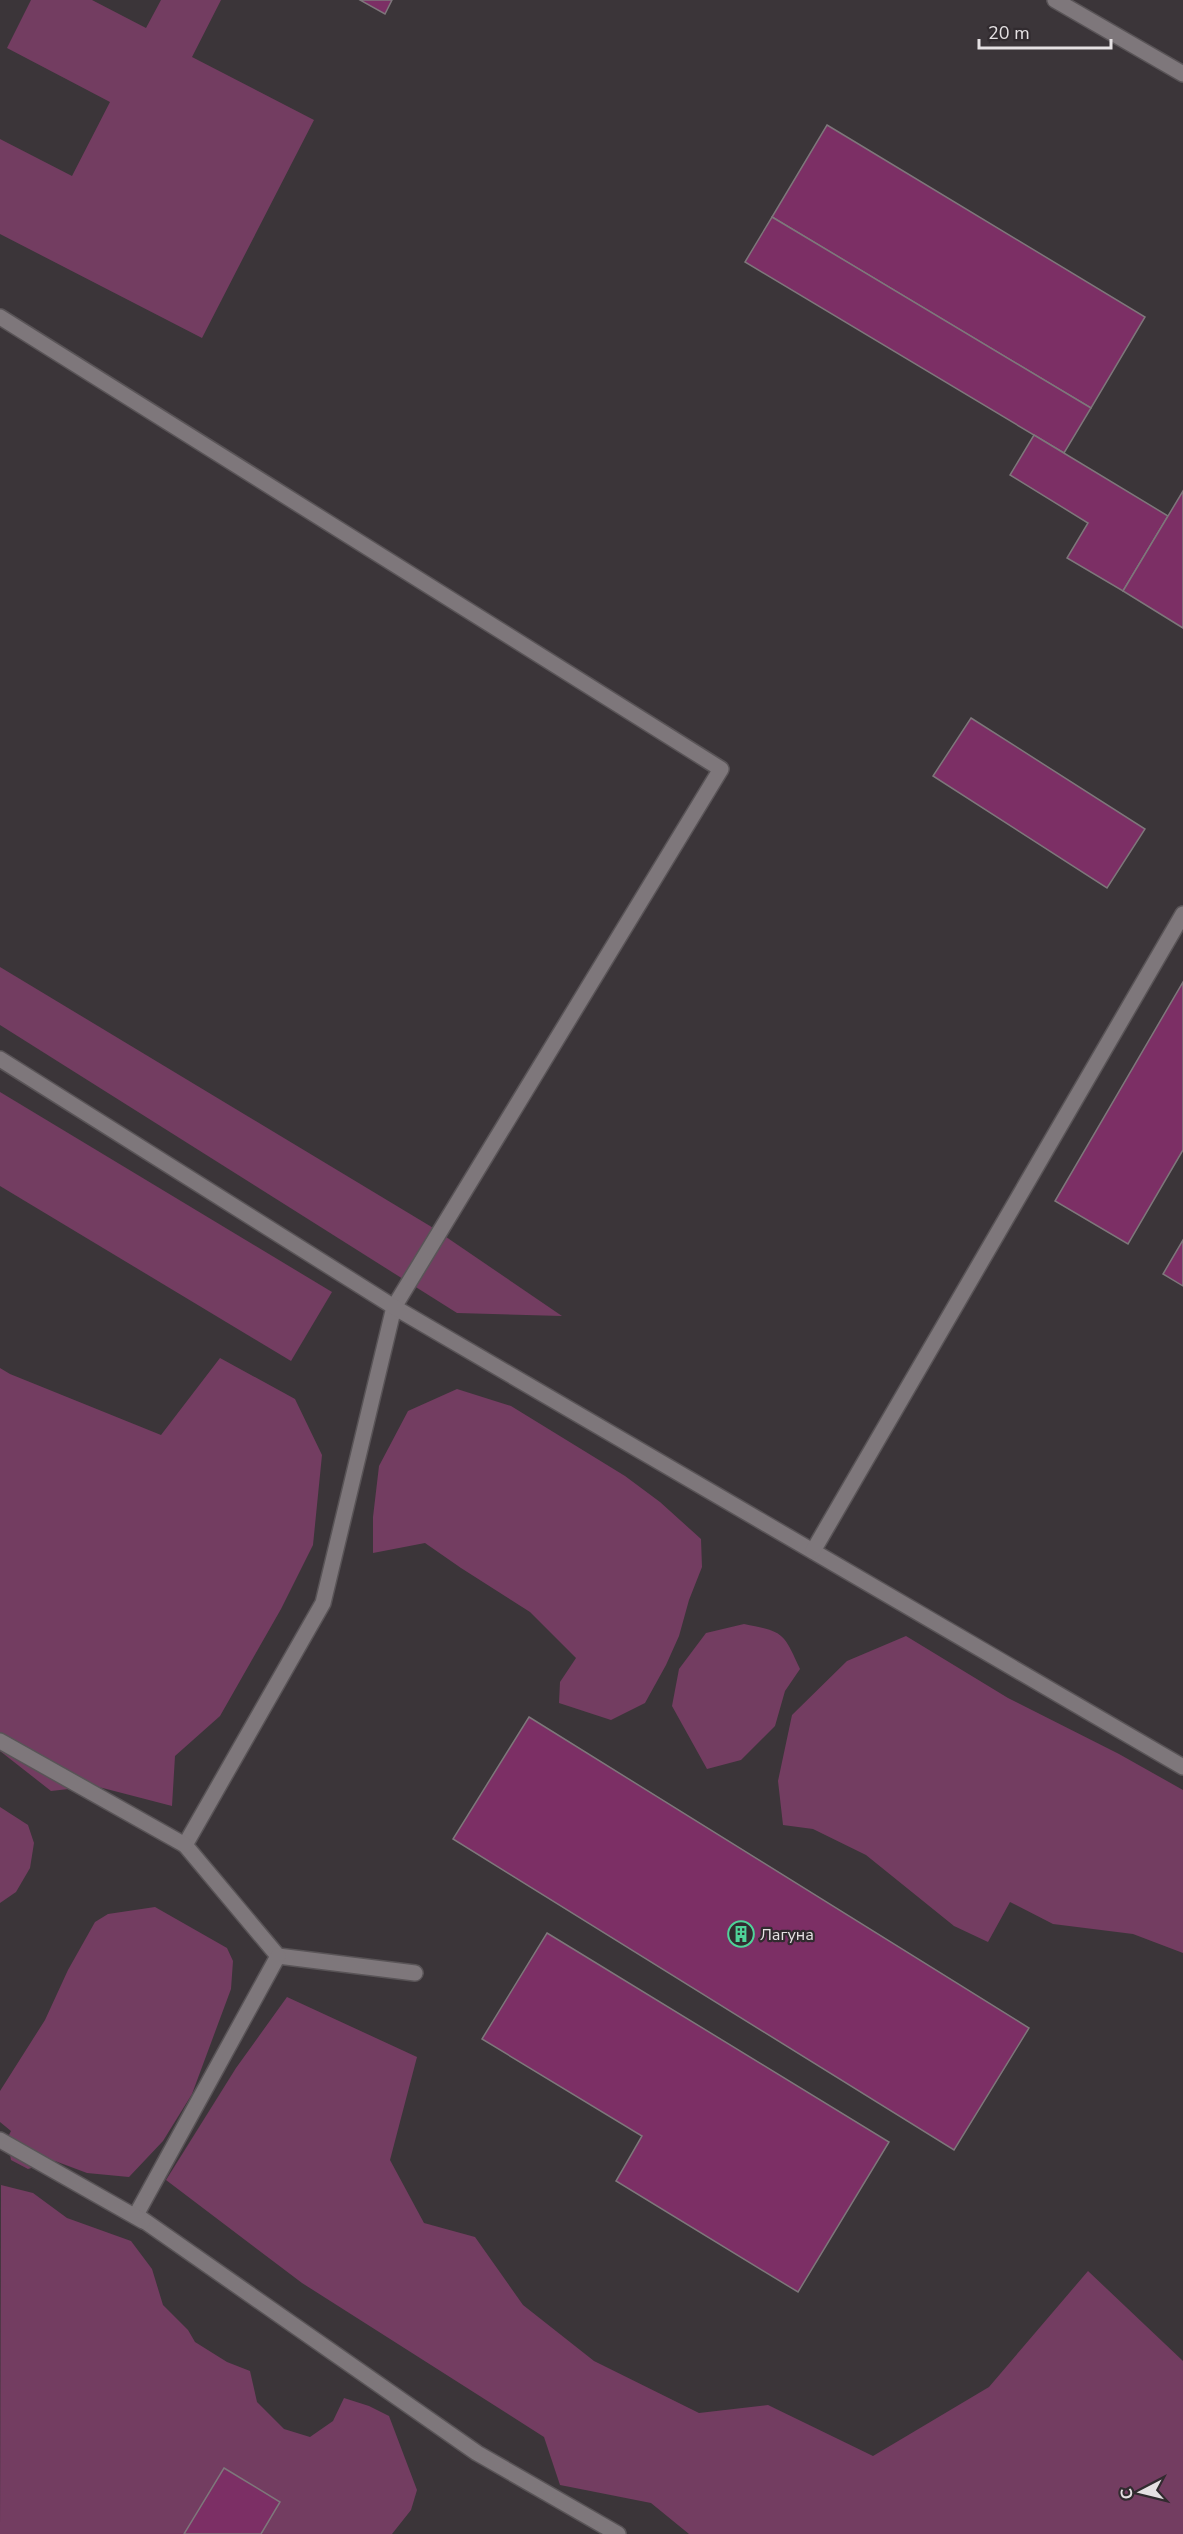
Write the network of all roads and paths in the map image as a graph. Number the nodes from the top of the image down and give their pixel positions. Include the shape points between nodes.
1 (1055, 0) edge
2 (1183, 74) edge
3 (0, 317) edge
4 (1183, 914) edge
5 (0, 1059) edge
6 (394, 1307) junction
7 (813, 1551) junction
8 (0, 1741) edge
9 (1183, 1767) edge
10 (184, 1845) junction
11 (278, 1956) junction
12 (415, 1973) dead end
13 (0, 2140) edge
14 (148, 2224) junction
15 (618, 2534) edge

1 - 2 lane
3 - 6 lane via 721,769
4 - 7 lane
5 - 6 lane
6 - 7 lane
6 - 10 lane via 323,1603
7 - 9 lane
8 - 10 lane
10 - 11 lane
11 - 12 lane
11 - 14 lane via 135,2215
13 - 14 lane
14 - 15 lane via 477,2453

